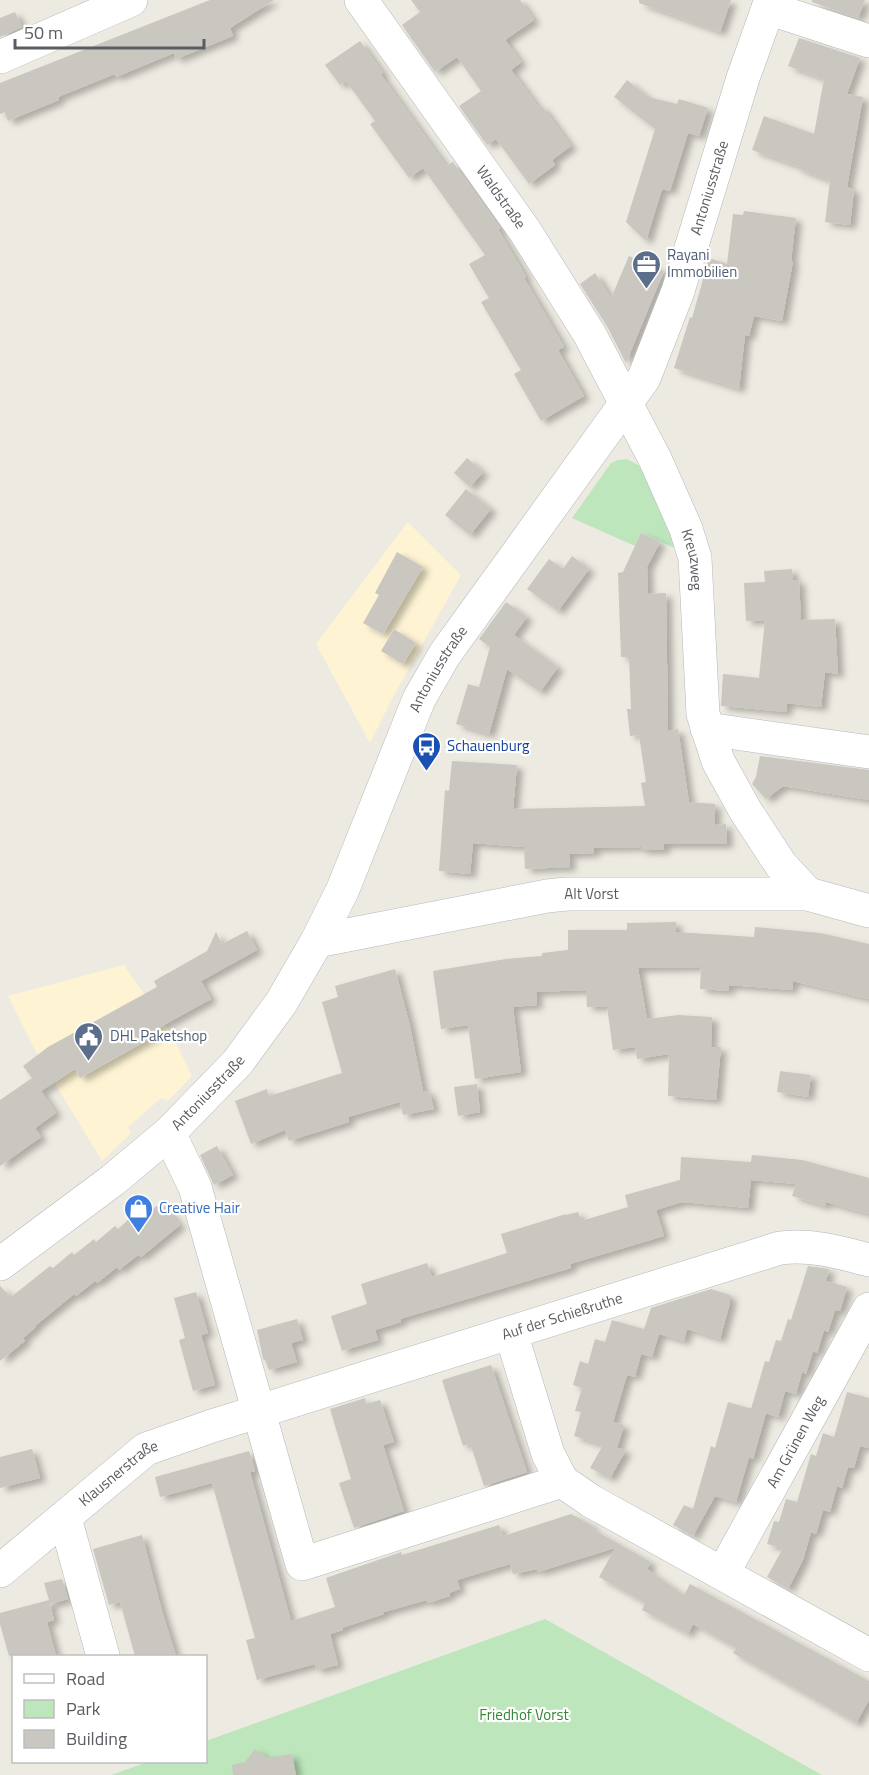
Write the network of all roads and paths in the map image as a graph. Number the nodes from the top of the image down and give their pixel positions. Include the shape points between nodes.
1 (131, 0) edge
2 (361, 0) edge
3 (770, 4) edge
4 (869, 40) edge
5 (0, 57) edge
6 (626, 405) junction
7 (707, 729) junction
8 (869, 752) edge
9 (808, 894) junction
10 (869, 912) edge
11 (317, 941) junction
12 (168, 1133) junction
13 (869, 1260) edge
14 (0, 1264) edge
15 (869, 1309) edge
16 (511, 1333) junction
17 (257, 1410) junction
18 (562, 1481) junction
19 (66, 1518) junction
20 (0, 1571) edge
21 (723, 1574) junction
22 (104, 1655) edge
23 (869, 1655) edge

1 - 5 street
2 - 6 street, Waldstraße via 525,231 590,335
3 - 4 street
3 - 6 street, Antoniusstraße via 743,78 678,291 644,378
6 - 7 street, Kreuzweg via 659,467 692,543
6 - 11 street, Antoniusstraße via 445,654 419,699 347,879
7 - 8 street
7 - 9 street, Kreuzweg via 718,761 745,810 781,865
9 - 10 street, Alt Vorst
9 - 11 street, Alt Vorst via 556,895
11 - 12 street, Antoniusstraße via 281,1003 238,1062
12 - 14 street, Antoniusstraße via 113,1180
12 - 17 street via 195,1187
13 - 16 street, Auf der Schießruthe via 807,1246 780,1248
15 - 21 street, Am Grünen Weg
16 - 17 street, Auf der Schießruthe
16 - 18 street via 548,1454
17 - 18 street via 302,1564
17 - 19 street, Klausnerstraße via 146,1449
18 - 21 street
19 - 20 street, Klausnerstraße
19 - 22 street
21 - 23 street

